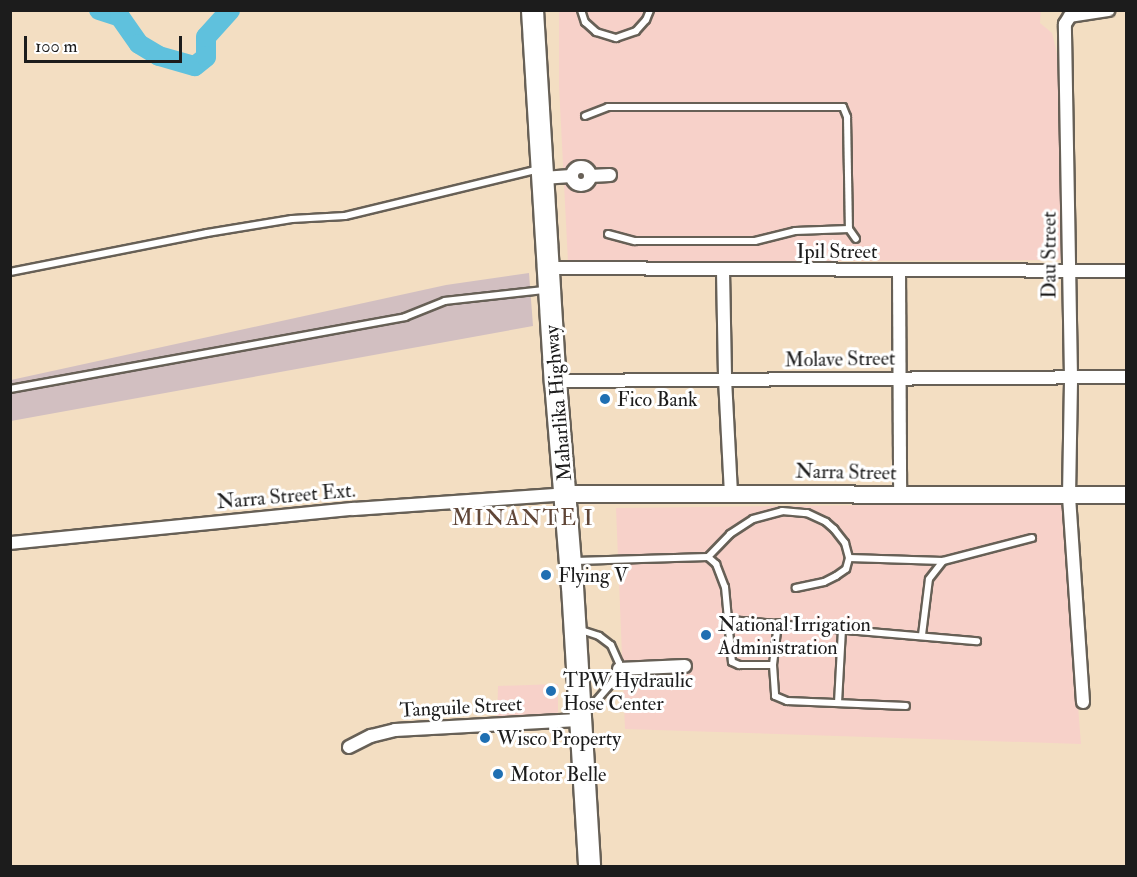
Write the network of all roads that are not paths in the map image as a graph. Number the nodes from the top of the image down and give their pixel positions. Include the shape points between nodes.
1 (532, 10) edge
2 (581, 10) edge
3 (650, 10) edge
4 (1109, 10) edge
5 (585, 116) dead end
6 (542, 173) junction
7 (610, 175) dead end
8 (849, 229) junction
9 (608, 234) dead end
10 (856, 240) dead end
11 (723, 271) junction
12 (899, 271) junction
13 (1126, 271) edge
14 (10, 272) edge
15 (1068, 272) junction
16 (549, 279) junction
17 (899, 377) junction
18 (1071, 377) junction
19 (1126, 377) edge
20 (724, 379) junction
21 (555, 381) junction
22 (10, 389) edge
23 (731, 493) junction
24 (566, 494) junction
25 (900, 494) junction
26 (1126, 495) edge
27 (1069, 496) junction
28 (1032, 538) dead end
29 (10, 543) edge
30 (708, 557) junction
31 (849, 558) junction
32 (570, 561) junction
33 (942, 561) junction
34 (796, 588) dead end
35 (729, 620) junction
36 (778, 623) junction
37 (575, 628) junction
38 (842, 629) junction
39 (922, 636) junction
40 (977, 640) dead end
41 (773, 665) junction
42 (685, 666) dead end
43 (619, 669) junction
44 (1083, 702) dead end
45 (838, 703) junction
46 (906, 706) dead end
47 (579, 716) junction
48 (349, 747) dead end
49 (589, 867) edge

1 - 6 highway, Maharlika Highway
2 - 3 lane via 596,32 616,38 636,31
4 - 15 street, Dau Street via 1070,16 1065,24
5 - 8 lane via 608,107 843,107 847,117
6 - 7 street via 571,176 580,167 587,169 590,176
6 - 14 lane via 345,216 292,219 207,233
6 - 16 highway, Maharlika Highway
8 - 9 lane via 795,231 755,241 635,241
8 - 10 lane
11 - 12 street, Ipil Street
11 - 16 street, Ipil Street
11 - 20 street
12 - 15 street, Ipil Street
12 - 17 street
13 - 15 street, Ipil Street
15 - 18 street, Dau Street
16 - 21 highway, Maharlika Highway
16 - 22 lane via 445,301 405,316
17 - 18 street, Molave Street
17 - 20 street, Molave Street
17 - 25 street
18 - 19 street, Molave Street
18 - 27 street, Dau Street
20 - 21 street, Molave Street
20 - 23 street
21 - 24 highway, Maharlika Highway
23 - 24 street, Narra Street
23 - 25 street, Narra Street
24 - 29 street, Narra Street Ext. via 353,509
24 - 32 highway, Maharlika Highway
25 - 27 street, Narra Street
26 - 27 street, Narra Street
27 - 44 street, Dau Street
28 - 33 lane
30 - 31 lane via 730,534 753,519 789,511 807,513 826,522 845,543
30 - 32 lane
30 - 35 lane via 722,574
31 - 33 lane
31 - 34 lane via 846,568 836,576
32 - 37 highway, Maharlika Highway
33 - 39 lane via 929,579
35 - 36 lane
35 - 41 lane via 732,662
36 - 38 lane
36 - 41 lane
37 - 43 lane via 594,633 611,645
37 - 47 highway, Maharlika Highway
38 - 39 lane
38 - 45 lane
39 - 40 lane
41 - 45 lane via 776,696 787,701
42 - 43 street
43 - 47 lane via 596,701
45 - 46 lane
47 - 48 street, Tanguile Street via 395,730
47 - 49 highway, Maharlika Highway

